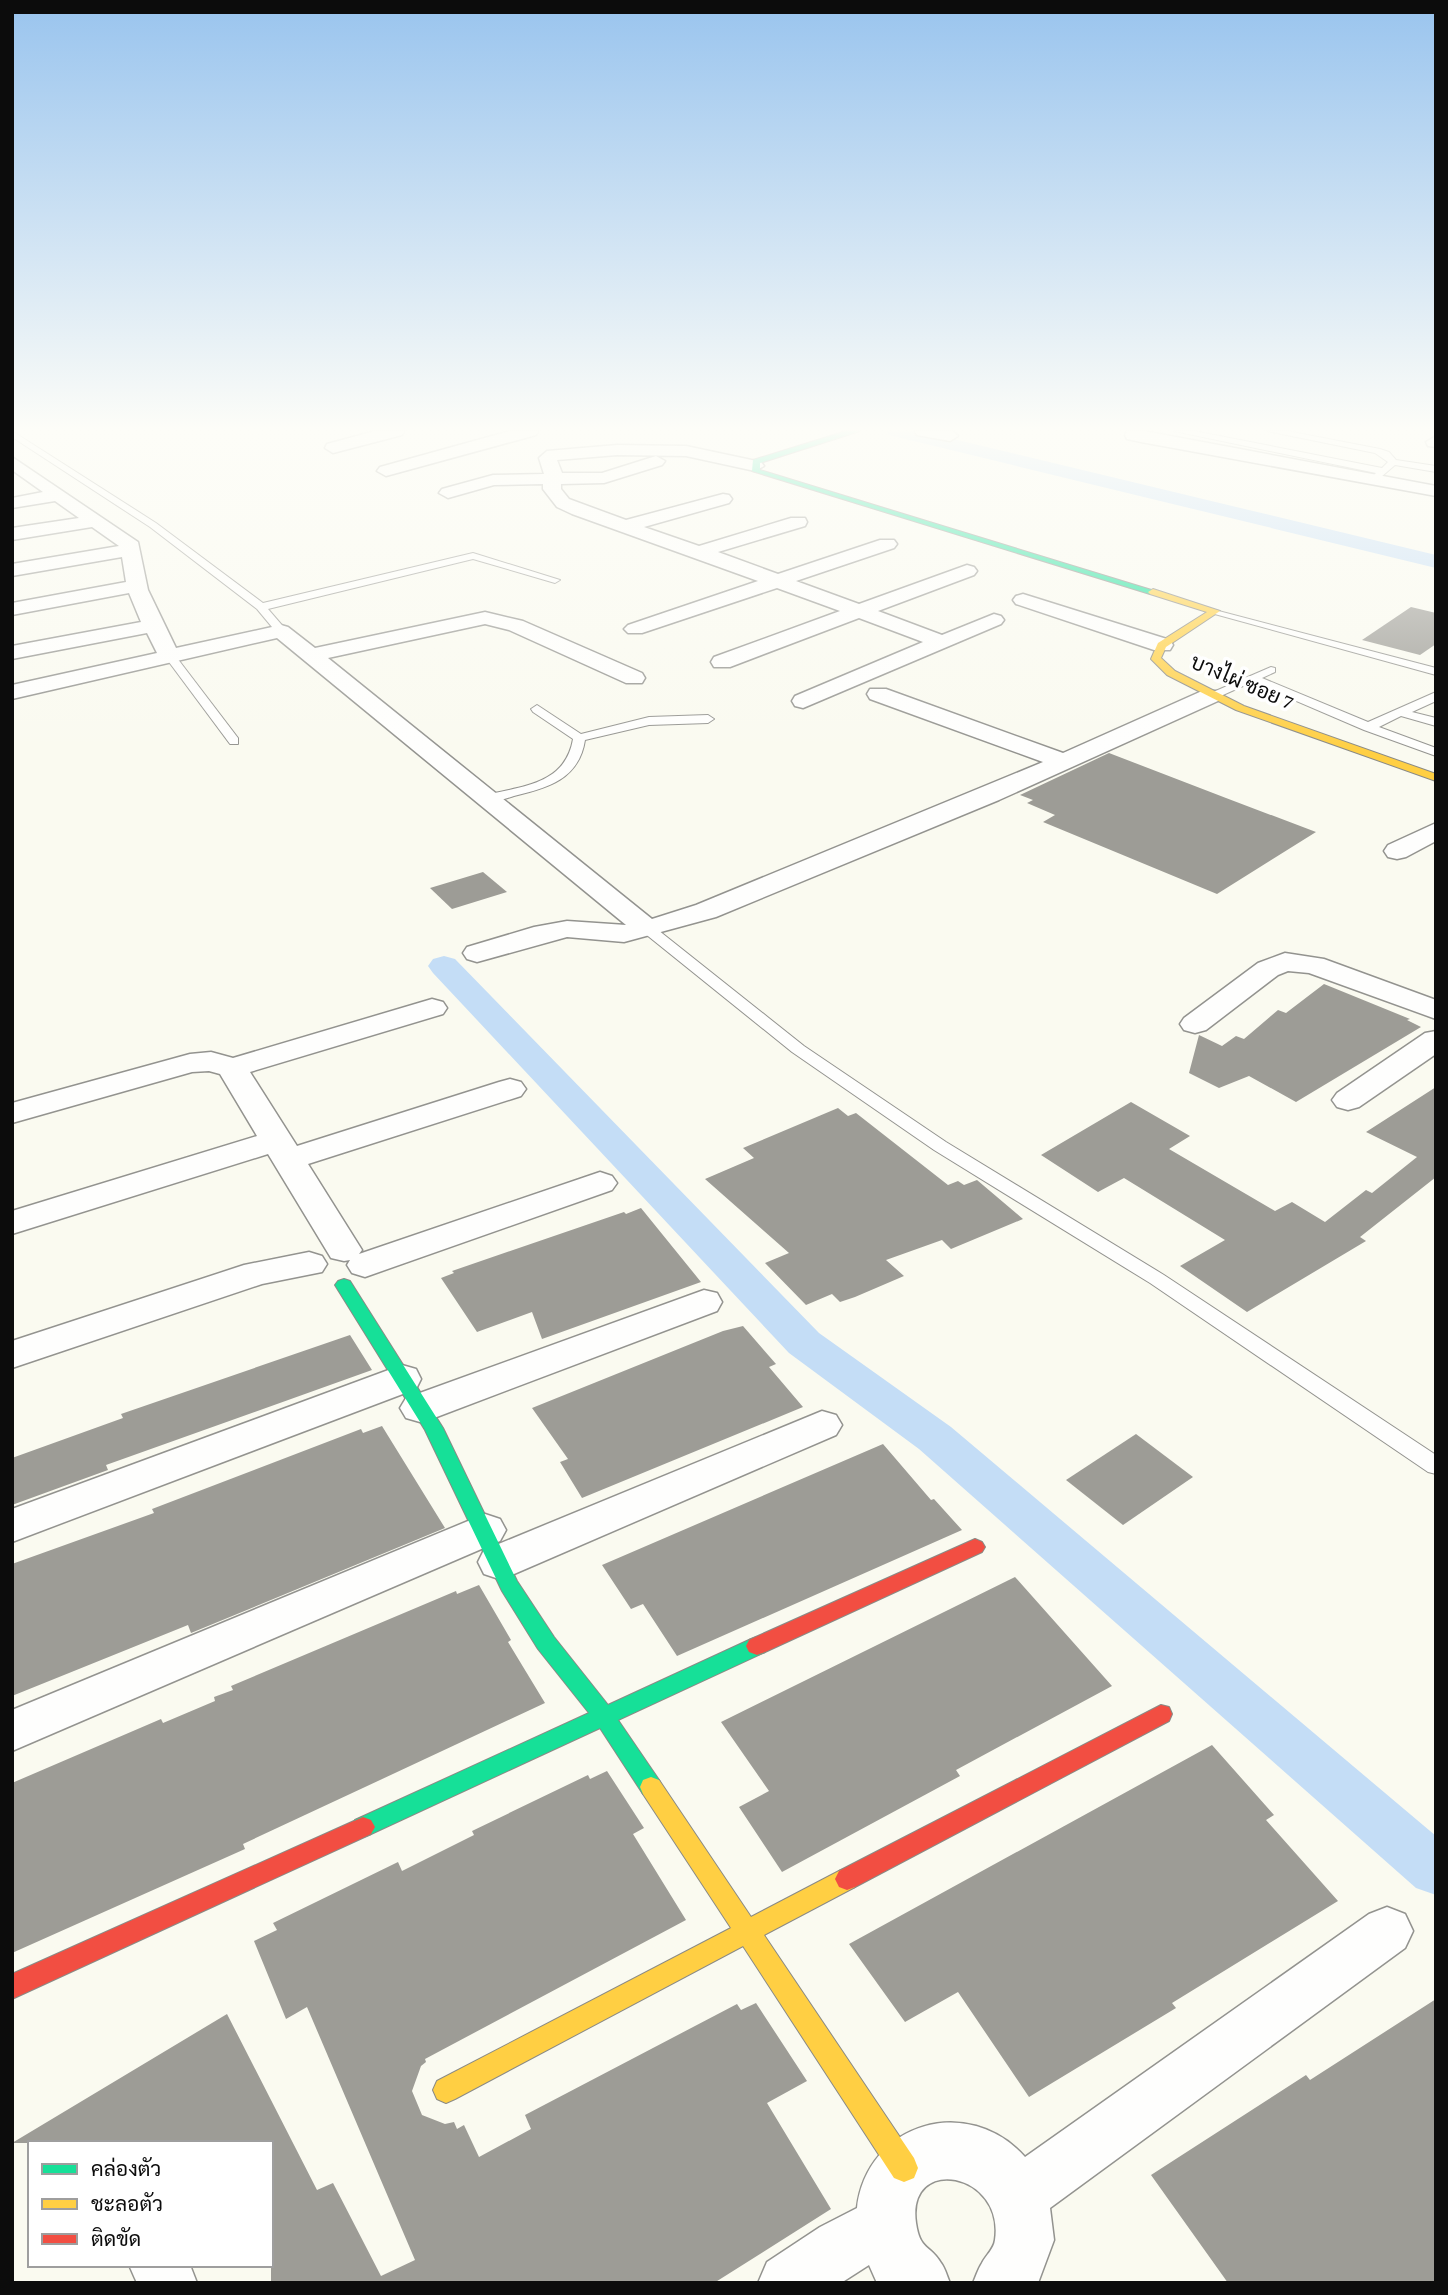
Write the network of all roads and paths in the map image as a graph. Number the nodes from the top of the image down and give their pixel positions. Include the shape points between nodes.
1 (120, 538) edge
2 (169, 538) edge
3 (660, 538) edge
4 (745, 538) edge
5 (974, 538) edge
6 (887, 544) dead end
7 (131, 550) junction
8 (699, 552) junction
9 (12, 570) edge
10 (967, 571) dead end
11 (555, 580) dead end
12 (775, 580) junction
13 (136, 586) junction
14 (1023, 600) dead end
15 (261, 607) junction
16 (12, 609) edge
17 (857, 611) junction
18 (1215, 611) junction
19 (994, 620) dead end
20 (153, 626) junction
21 (635, 629) dead end
22 (281, 631) junction
23 (942, 642) junction
24 (1162, 645) junction
25 (12, 653) edge
26 (313, 655) junction
27 (170, 656) junction
28 (1436, 661) edge
29 (722, 662) dead end
30 (1422, 667) junction
31 (1271, 670) dead end
32 (1436, 672) edge
33 (634, 678) dead end
34 (1252, 678) junction
35 (12, 692) edge
36 (878, 694) dead end
37 (1210, 696) junction
38 (1436, 696) edge
39 (803, 701) dead end
40 (537, 709) dead end
41 (1399, 712) junction
42 (708, 719) dead end
43 (1436, 722) edge
44 (1368, 727) junction
45 (579, 738) junction
46 (234, 741) dead end
47 (1420, 746) junction
48 (1436, 751) edge
49 (1390, 761) junction
50 (1065, 762) junction
51 (1436, 778) edge
52 (486, 799) junction
53 (1436, 831) edge
54 (1397, 851) dead end
55 (648, 929) junction
56 (477, 953) dead end
57 (432, 1008) dead end
58 (1436, 1010) edge
59 (1195, 1024) dead end
60 (1436, 1040) edge
61 (232, 1068) junction
62 (510, 1088) dead end
63 (1348, 1100) dead end
64 (12, 1113) edge
65 (281, 1151) junction
66 (600, 1183) dead end
67 (12, 1223) edge
68 (351, 1267) junction
69 (704, 1302) dead end
70 (12, 1355) edge
71 (411, 1393) junction
72 (822, 1425) dead end
73 (1436, 1466) edge
74 (12, 1526) edge
75 (492, 1546) junction
76 (975, 1547) dead end
77 (1161, 1714) dead end
78 (603, 1715) junction
79 (12, 1731) edge
80 (748, 1930) junction
81 (1387, 1930) dead end
82 (12, 1987) edge
83 (446, 2090) dead end
84 (904, 2168) junction
85 (1019, 2196) junction
86 (885, 2225) junction
87 (160, 2267) edge
88 (167, 2283) edge
89 (788, 2283) edge
90 (920, 2283) edge
91 (1004, 2283) edge

1 - 7 street
2 - 15 lane
3 - 8 street
4 - 8 street
5 - 18 street
6 - 12 street
7 - 9 street
7 - 13 street
8 - 12 street
10 - 17 street
11 - 15 lane via 473,556
12 - 17 street
12 - 21 street
13 - 16 street
13 - 20 street
14 - 24 street
15 - 22 lane
17 - 23 street
17 - 29 street
18 - 24 street, บางไผ่ ซอย 7
18 - 30 lane
19 - 23 street
20 - 25 street
20 - 27 street
22 - 26 street
22 - 27 street
23 - 39 street
24 - 37 street, บางไผ่ ซอย 7 via 1157,653 1160,666
26 - 33 street via 485,618 516,625
26 - 52 street
27 - 35 street
27 - 46 lane
28 - 30 lane
30 - 32 lane
31 - 34 lane
34 - 37 lane
34 - 44 lane
36 - 50 street
37 - 49 street, บางไผ่ ซอย 7
37 - 50 street
38 - 41 lane
40 - 45 lane
41 - 43 lane
41 - 44 lane
42 - 45 lane via 649,721
44 - 47 lane
45 - 52 lane via 579,750 566,774
47 - 48 lane
47 - 49 lane
49 - 51 street, บางไผ่ ซอย 7
50 - 55 street via 755,892
52 - 55 street
53 - 54 street
55 - 56 street via 609,934 566,929
55 - 73 lane via 798,1049 940,1146 1157,1279
57 - 61 street
58 - 59 street via 1314,965 1285,962 1268,969
60 - 63 street
61 - 64 street via 190,1063
61 - 65 street
62 - 65 street
65 - 67 street
65 - 68 street
66 - 68 street
68 - 70 street via 331,1287 311,1280 309,1264 257,1273
68 - 71 street
69 - 71 street
71 - 74 street
71 - 75 street via 434,1428
72 - 75 street
75 - 78 street via 509,1585 546,1643
75 - 79 street
76 - 78 street
77 - 80 street
78 - 80 street
78 - 82 street
80 - 83 street
80 - 84 street
81 - 85 street
84 - 85 street via 932,2151 965,2152 996,2167
84 - 86 street via 892,2183
85 - 91 street via 1027,2227 1022,2258
86 - 89 street
86 - 90 street via 898,2264
87 - 88 street

